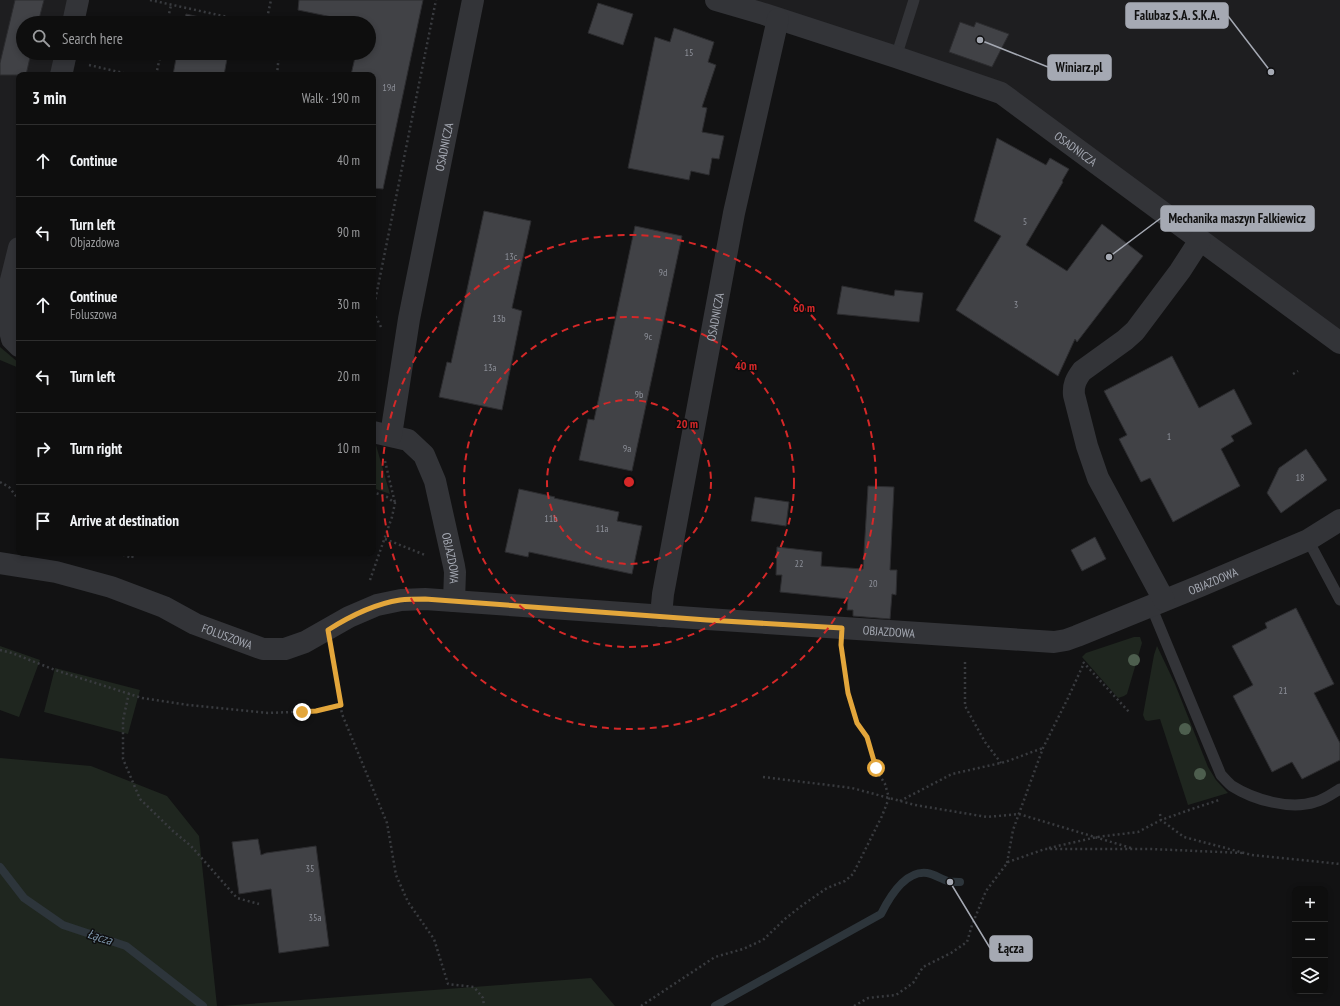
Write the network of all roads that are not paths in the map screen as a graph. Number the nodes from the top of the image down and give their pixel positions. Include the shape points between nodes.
1 (78, 0) edge
2 (473, 0) edge
3 (716, 0) edge
4 (914, 0) edge
5 (75, 16) edge
6 (778, 19) junction
7 (896, 57) junction
8 (1200, 240) junction
9 (16, 260) edge
10 (4, 322) edge
11 (16, 343) edge
12 (1340, 343) edge
13 (382, 433) edge
14 (1340, 520) edge
15 (1308, 540) junction
16 (0, 563) edge
17 (1340, 600) edge
18 (454, 601) junction
19 (1157, 603) junction
20 (661, 616) junction
21 (1340, 789) edge

1 - 5 street
2 - 13 street, OSADNICZA via 409,319
3 - 6 street, OSADNICZA
4 - 7 lane
6 - 7 street, OSADNICZA
6 - 20 street, OSADNICZA via 734,213
7 - 8 street, OSADNICZA via 1001,93
8 - 12 street, OSADNICZA
8 - 19 street via 1135,331 1082,371 1073,386 1087,446 1098,478
9 - 10 street
10 - 11 street
13 - 18 street, OBJAZDOWA via 408,440 424,455 435,481 454,566
14 - 15 street, OBJAZDOWA
15 - 17 lane
15 - 19 street, OBJAZDOWA
16 - 18 street, FOLUSZOWA via 56,572 111,587 164,607 195,624 263,649 285,649 305,642 349,617 377,605 401,600
18 - 20 street, OBJAZDOWA
19 - 20 street, OBJAZDOWA via 1066,640 1054,642
19 - 21 lane via 1221,775 1231,786 1264,800 1299,805 1316,802

